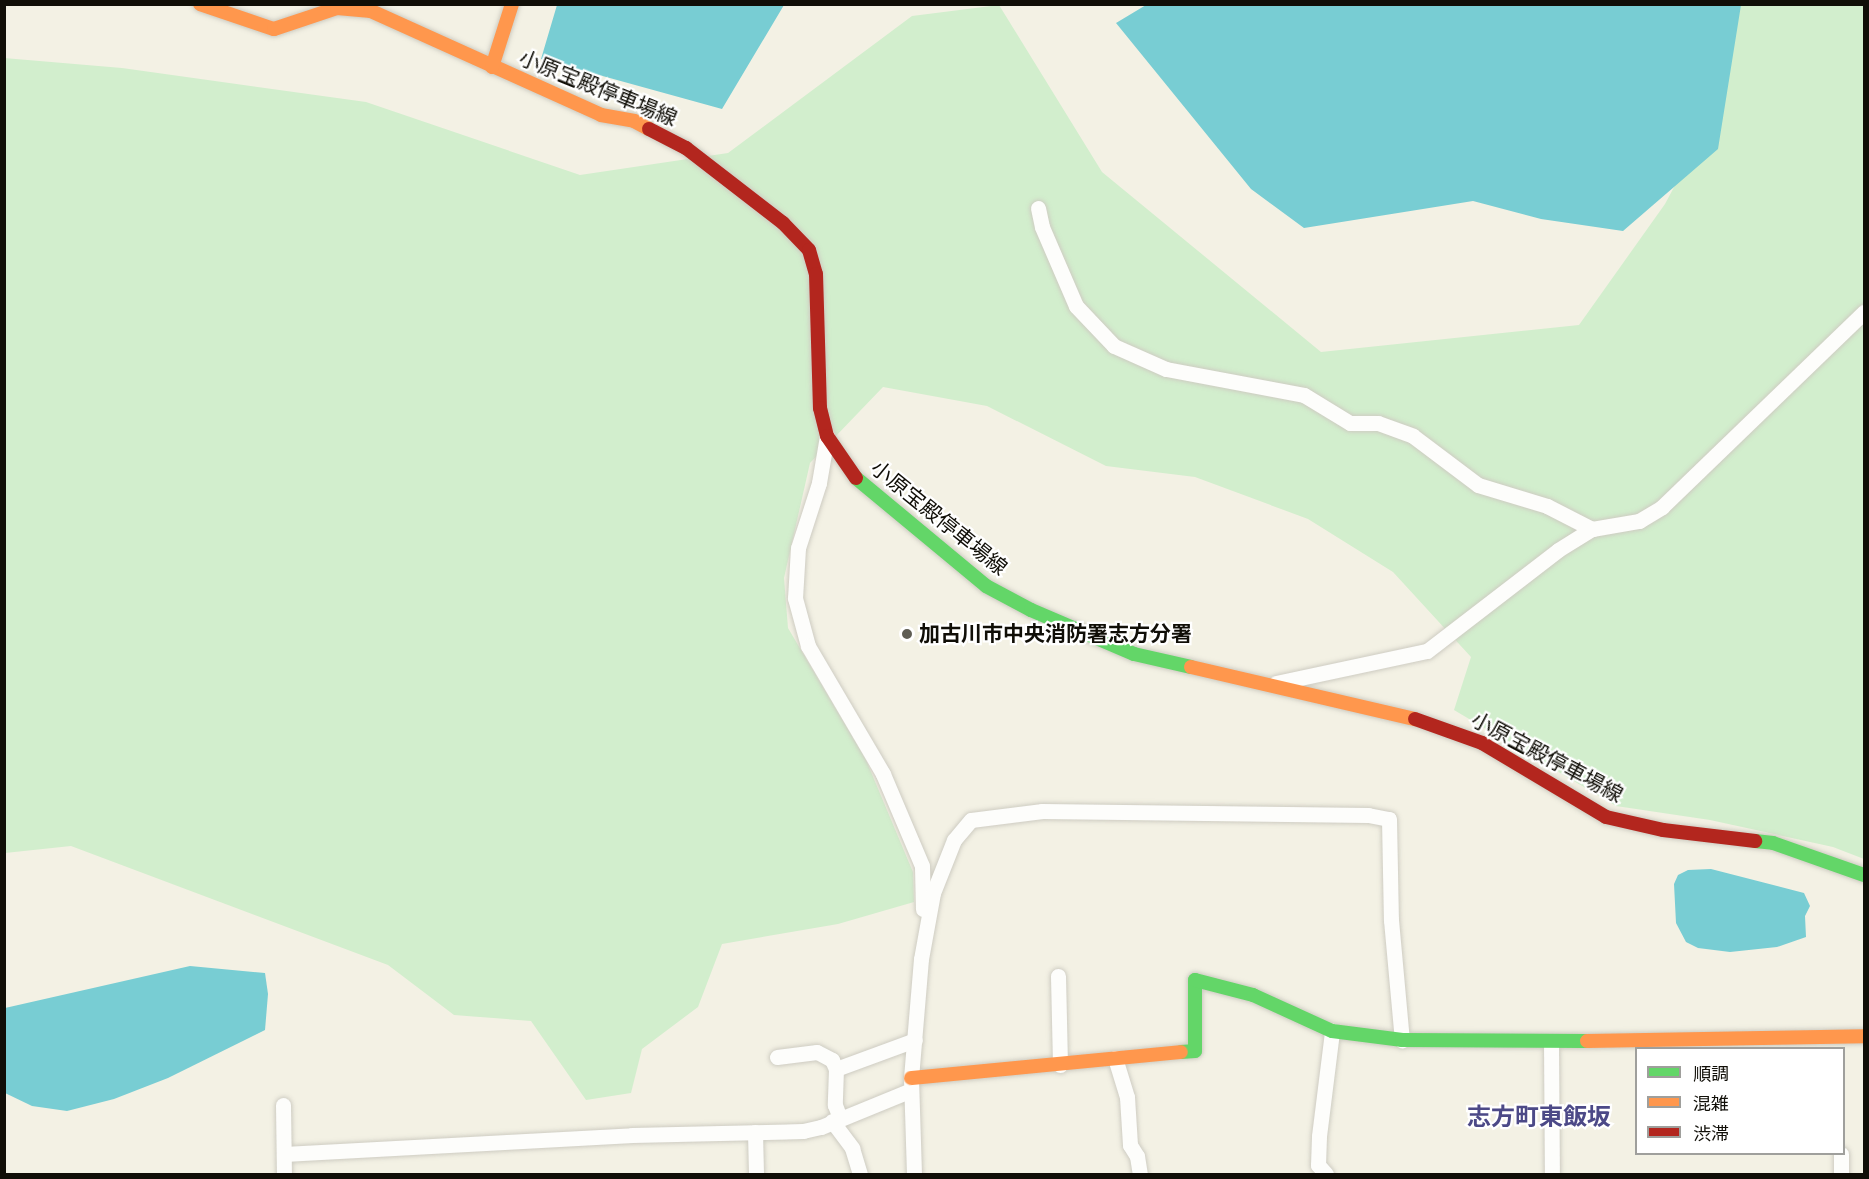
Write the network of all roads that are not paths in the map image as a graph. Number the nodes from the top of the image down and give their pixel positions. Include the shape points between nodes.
1 (200, 4) edge
2 (512, 4) edge
3 (492, 68) junction
4 (1038, 208) dead end
5 (1864, 312) edge
6 (827, 436) junction
7 (1592, 529) junction
8 (1270, 685) junction
9 (1864, 875) edge
10 (925, 939) junction
11 (1058, 976) dead end
12 (1332, 1030) junction
13 (1864, 1036) edge
14 (915, 1040) junction
15 (1402, 1040) junction
16 (1551, 1042) junction
17 (1838, 1042) edge
18 (777, 1057) dead end
19 (1115, 1058) junction
20 (1060, 1065) junction
21 (836, 1069) junction
22 (911, 1084) junction
23 (283, 1105) dead end
24 (836, 1119) junction
25 (755, 1132) junction
26 (284, 1154) junction
27 (1841, 1155) edge
28 (284, 1174) edge
29 (756, 1174) edge
30 (860, 1174) edge
31 (914, 1174) edge
32 (1140, 1174) edge
33 (1326, 1174) edge
34 (1552, 1174) edge
35 (1841, 1174) edge

1 - 3 main road, 小原宝殿停車場線 via 274,29 337,8 371,11
2 - 3 main road
3 - 6 main road, 小原宝殿停車場線 via 602,114 634,121 686,148 783,223 809,250 816,274 820,408
4 - 7 street via 1042,227 1076,306 1114,346 1185,374 1304,395 1350,423 1378,423 1413,436 1478,485 1547,506
5 - 7 street via 1662,507 1639,521
6 - 8 main road, 小原宝殿停車場線 via 850,473 986,586 1031,610 1134,654
6 - 10 street via 819,483 798,548 795,598 808,646 883,774 922,866
7 - 8 street via 1558,550 1427,651
8 - 9 main road, 小原宝殿停車場線 via 1429,722 1482,743 1606,817 1664,830 1773,843
10 - 14 street
10 - 15 street via 933,892 954,840 971,820 1042,811 1368,815 1389,819 1391,920
11 - 20 street
12 - 15 main road
12 - 19 main road via 1253,995 1195,980 1195,1051
12 - 33 street via 1319,1136 1318,1165
13 - 17 main road
14 - 21 street
14 - 22 street
15 - 16 main road
16 - 17 main road
16 - 34 street
18 - 21 street via 817,1052 832,1060
19 - 20 main road
19 - 32 street via 1126,1097 1130,1144
20 - 22 main road
21 - 24 street
22 - 24 street
22 - 31 street
23 - 26 street
24 - 25 street via 802,1131
24 - 30 street via 852,1148
25 - 26 street
25 - 29 street
26 - 28 street
27 - 35 street

